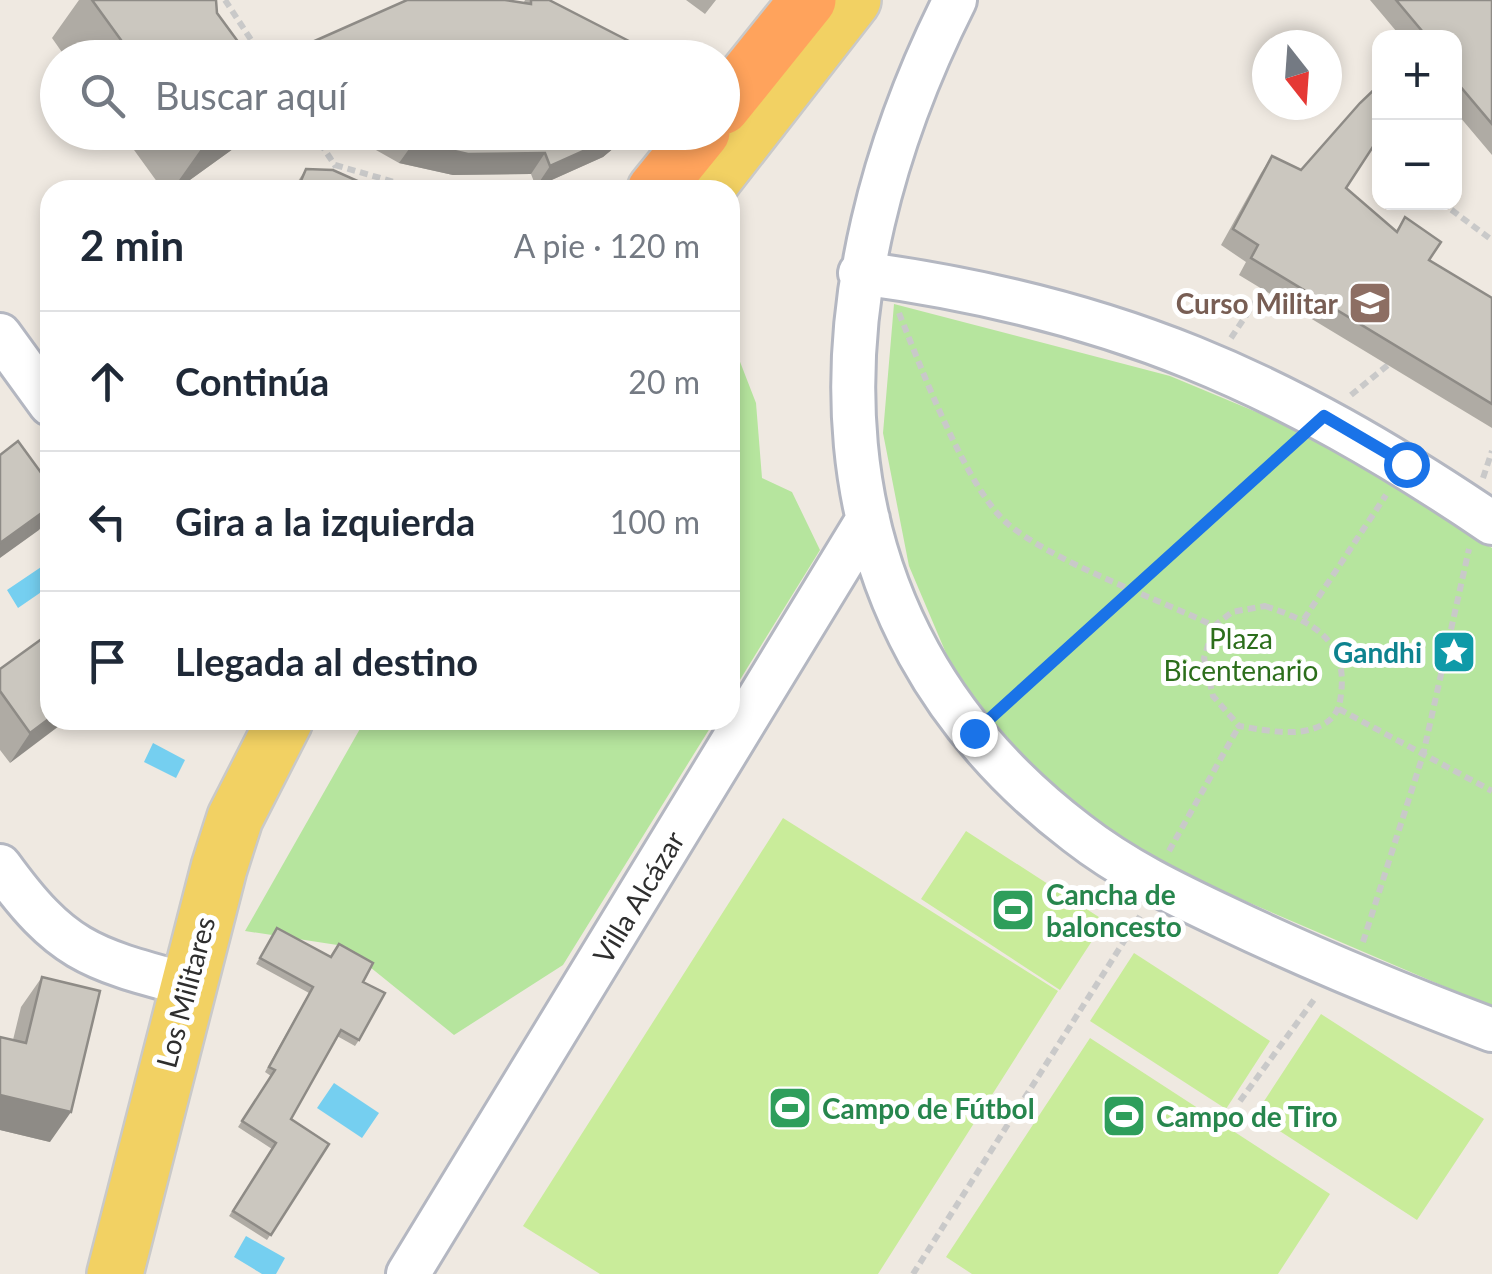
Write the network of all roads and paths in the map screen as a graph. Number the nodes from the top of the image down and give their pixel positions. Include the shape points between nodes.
1 (225, 0) edge
2 (776, 0) edge
3 (808, 0) edge
4 (853, 0) edge
5 (955, 0) edge
6 (252, 40) edge
7 (740, 46) edge
8 (740, 85) edge
9 (740, 144) edge
10 (324, 150) edge
11 (663, 150) edge
12 (682, 150) edge
13 (735, 150) edge
14 (334, 165) junction
15 (342, 177) edge
16 (387, 180) edge
17 (645, 180) edge
18 (649, 180) edge
19 (712, 180) edge
20 (1453, 210) edge
21 (1492, 240) edge
22 (860, 273) junction
23 (1263, 290) edge
24 (8, 361) edge
25 (1215, 364) junction
26 (1388, 365) edge
27 (40, 394) edge
28 (1324, 416) junction
29 (1492, 451) edge
30 (1406, 464) junction
31 (1484, 518) edge
32 (868, 519) junction
33 (1136, 588) junction
34 (1304, 619) junction
35 (1214, 626) junction
36 (1339, 709) junction
37 (1238, 726) junction
38 (740, 729) edge
39 (280, 730) edge
40 (739, 730) edge
41 (974, 733) junction
42 (1422, 755) junction
43 (1492, 791) edge
44 (0, 866) edge
45 (1160, 886) junction
46 (1344, 973) junction
47 (186, 984) junction
48 (1492, 1030) edge
49 (1240, 1101) dead end
50 (115, 1274) edge
51 (408, 1274) edge
52 (913, 1274) edge

1 - 6 path
2 - 7 main road
3 - 8 highway
4 - 9 main road
5 - 22 street via 896,138
10 - 14 path
11 - 17 main road
12 - 18 highway
13 - 19 main road
14 - 15 path
14 - 16 path
20 - 21 path
22 - 25 street via 1005,297
22 - 32 street via 852,422
22 - 33 path via 894,304 972,472 1005,522 1042,547
23 - 25 path
24 - 27 street
25 - 28 street
26 - 28 path
28 - 30 street
28 - 33 path
29 - 31 path
30 - 31 street
30 - 34 path
31 - 42 path
32 - 38 street, Villa Alcázar
32 - 41 street via 917,647
33 - 35 path
33 - 41 path
34 - 35 path via 1266,606 1232,612
34 - 36 path via 1338,652
35 - 37 path via 1204,658 1213,696
36 - 37 path via 1323,725 1285,733
36 - 42 path
37 - 45 path via 1162,864
39 - 47 main road, Los Militares via 236,818
40 - 51 street, Villa Alcázar
41 - 45 street via 1040,804
42 - 43 path
42 - 46 path
44 - 47 street via 65,941 102,961
45 - 46 street
45 - 52 path
46 - 48 street
46 - 49 path
47 - 50 main road, Los Militares

